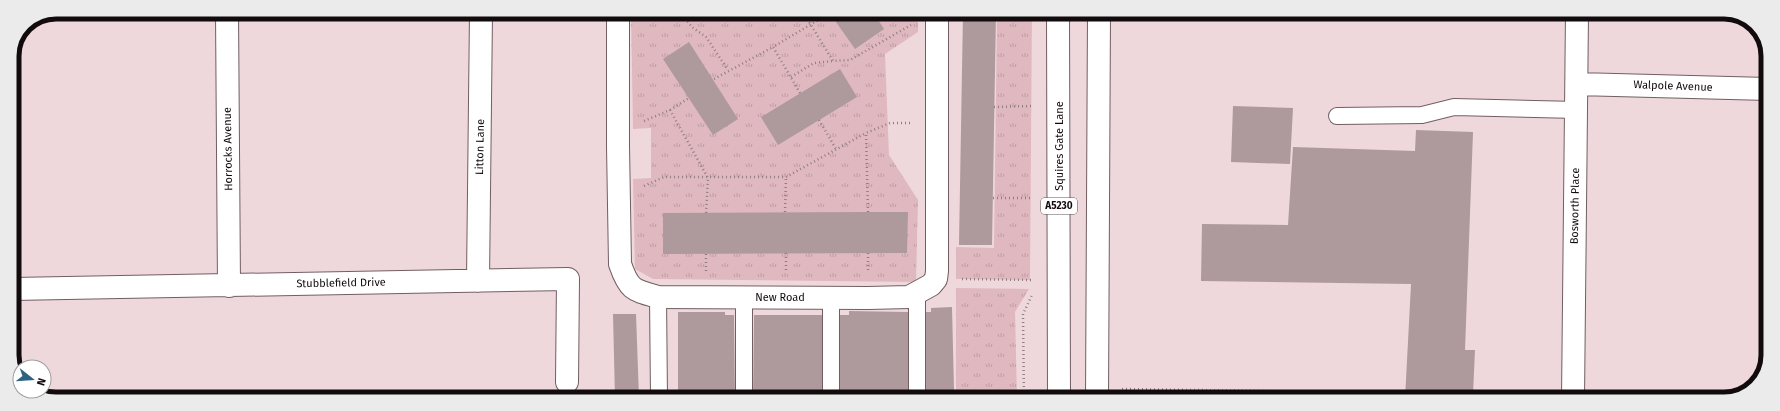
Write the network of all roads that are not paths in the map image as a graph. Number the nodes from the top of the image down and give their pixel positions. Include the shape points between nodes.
1 (227, 19) edge
2 (481, 19) edge
3 (618, 19) edge
4 (937, 19) edge
5 (1058, 19) edge
6 (1099, 19) edge
7 (1577, 19) edge
8 (1577, 84) junction
9 (1761, 89) edge
10 (1576, 110) junction
11 (1337, 116) dead end
12 (478, 281) junction
13 (229, 286) junction
14 (19, 289) edge
15 (917, 294) junction
16 (658, 297) junction
17 (744, 297) junction
18 (831, 298) junction
19 (567, 382) dead end
20 (658, 392) edge
21 (744, 392) edge
22 (831, 392) edge
23 (917, 392) edge
24 (1059, 392) edge
25 (1098, 392) edge
26 (1573, 392) edge

1 - 13 street, Horrocks Avenue
2 - 12 street, Litton Lane
3 - 16 street, New Road via 620,264 625,278 634,290
4 - 15 street, New Road via 937,271 936,279 931,285
5 - 24 street, Squires Gate Lane / A5230
6 - 25 street
7 - 8 street, Bosworth Place
8 - 9 street, Walpole Avenue
8 - 10 street, Bosworth Place
10 - 11 lane via 1454,107 1422,115
10 - 26 street, Bosworth Place
12 - 13 street, Stubblefield Drive
12 - 19 street, Stubblefield Drive via 568,280
13 - 14 street, Stubblefield Drive
15 - 18 street, New Road via 909,297
15 - 23 lane
16 - 17 street, New Road
16 - 20 lane
17 - 18 street, New Road
17 - 21 lane
18 - 22 lane

